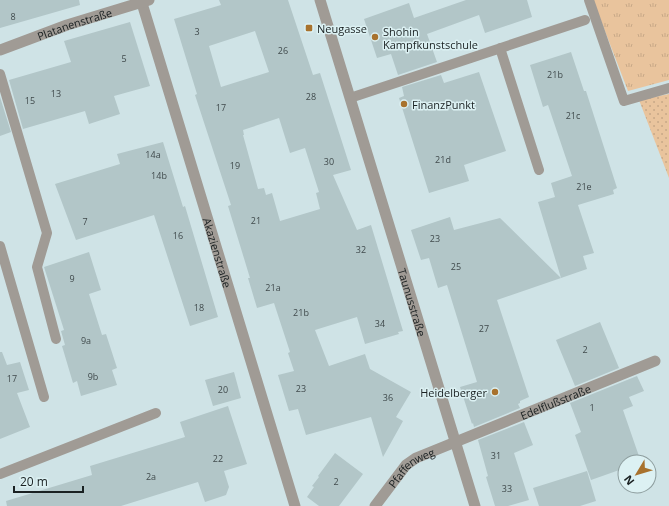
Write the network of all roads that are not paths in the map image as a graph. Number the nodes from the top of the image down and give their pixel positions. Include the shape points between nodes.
1 (320, 0) edge
2 (589, 0) edge
3 (144, 1) edge
4 (585, 20) dead end
5 (500, 48) junction
6 (0, 50) edge
7 (0, 74) edge
8 (669, 88) edge
9 (350, 98) junction
10 (539, 170) dead end
11 (0, 246) edge
12 (56, 339) dead end
13 (655, 361) dead end
14 (44, 397) dead end
15 (156, 413) dead end
16 (457, 442) junction
17 (0, 474) edge
18 (295, 506) edge
19 (375, 506) edge
20 (475, 506) edge

1 - 9 street, Taunusstraße
2 - 8 lane via 624,101
3 - 6 street, Platanenstraße via 67,25
3 - 18 street, Akazienstraße
4 - 5 lane
5 - 9 lane
5 - 10 lane
7 - 12 lane via 47,233 37,267
9 - 16 street, Taunusstraße
11 - 14 lane
13 - 16 street, Edelflußstraße
15 - 17 lane
16 - 19 street, Pfaffenweg via 416,458 406,465
16 - 20 street, Taunusstraße

